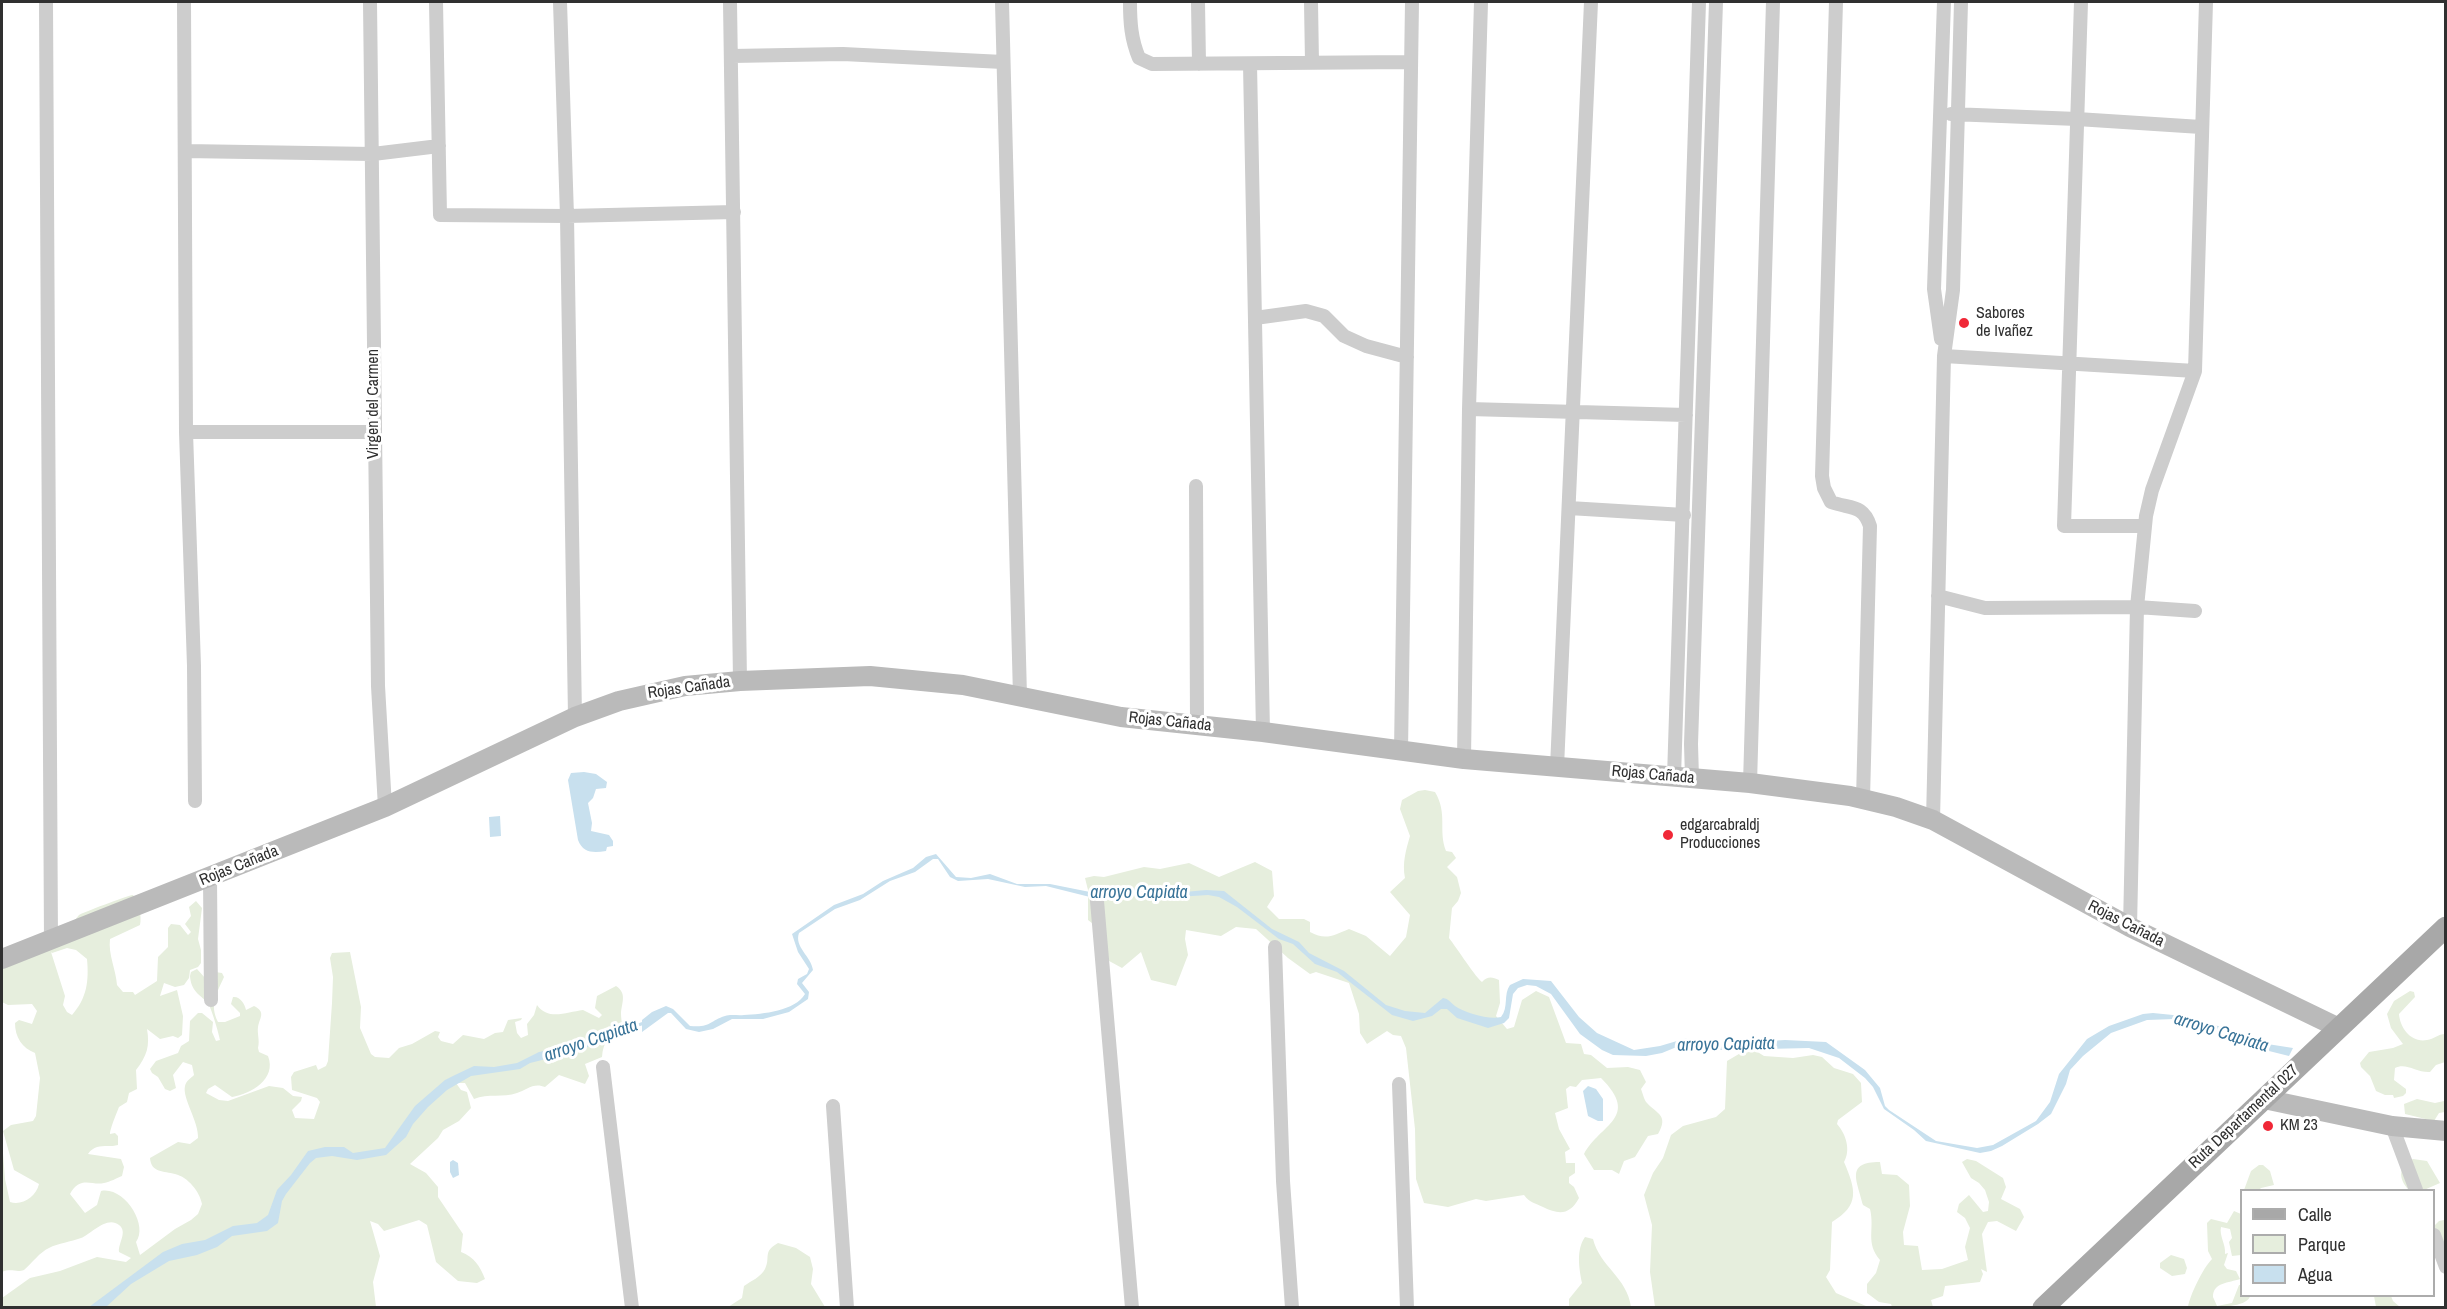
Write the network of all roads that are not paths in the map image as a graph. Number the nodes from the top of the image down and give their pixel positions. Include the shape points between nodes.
1 (46, 2) edge
2 (184, 2) edge
3 (370, 2) edge
4 (436, 2) edge
5 (560, 2) edge
6 (730, 2) edge
7 (1002, 2) edge
8 (1130, 2) edge
9 (1198, 2) edge
10 (1311, 2) edge
11 (1412, 2) edge
12 (1481, 2) edge
13 (1591, 2) edge
14 (1699, 2) edge
15 (1716, 2) edge
16 (1773, 2) edge
17 (1836, 2) edge
18 (1944, 2) edge
19 (1961, 2) edge
20 (2081, 2) edge
21 (2206, 2) edge
22 (732, 56) junction
23 (1002, 62) junction
24 (1410, 62) junction
25 (1312, 63) junction
26 (1199, 64) junction
27 (1250, 64) junction
28 (1940, 114) junction
29 (1958, 114) junction
30 (2077, 119) junction
31 (2201, 128) junction
32 (439, 146) junction
33 (185, 151) junction
34 (372, 153) junction
35 (734, 212) junction
36 (567, 216) junction
37 (1255, 318) junction
38 (1944, 356) junction
39 (1407, 357) junction
40 (2070, 363) junction
41 (2195, 371) junction
42 (1469, 409) junction
43 (1574, 412) junction
44 (1686, 416) junction
45 (186, 432) junction
46 (374, 432) junction
47 (1196, 486) dead end
48 (1569, 508) junction
49 (1683, 515) junction
50 (2145, 526) junction
51 (1938, 596) junction
52 (2137, 607) junction
53 (2195, 610) dead end
54 (740, 681) junction
55 (1020, 696) junction
56 (575, 717) junction
57 (1197, 725) junction
58 (1263, 732) junction
59 (1401, 751) junction
60 (1464, 759) junction
61 (1557, 767) junction
62 (1683, 777) junction
63 (1750, 783) junction
64 (1863, 799) junction
65 (195, 801) dead end
66 (385, 807) junction
67 (1933, 820) junction
68 (210, 877) junction
69 (1097, 901) dead end
70 (2130, 927) junction
71 (2445, 927) edge
72 (51, 941) junction
73 (1275, 947) dead end
74 (2, 960) edge
75 (211, 1000) dead end
76 (2339, 1028) junction
77 (603, 1067) dead end
78 (1399, 1084) dead end
79 (2264, 1099) junction
80 (833, 1106) dead end
81 (2392, 1126) junction
82 (2445, 1131) edge
83 (2415, 1189) edge
84 (2435, 1240) edge
85 (2445, 1267) edge
86 (632, 1308) edge
87 (847, 1308) edge
88 (1132, 1308) edge
89 (1292, 1308) edge
90 (1407, 1308) edge
91 (2043, 1308) edge

1 - 72 street
2 - 33 street
3 - 34 street, Virgen del Carmen
4 - 32 street
5 - 36 street
6 - 22 street
7 - 23 street
8 - 26 street via 1130,28 1139,58 1152,64
9 - 26 street
10 - 25 street
11 - 24 street
12 - 42 street
13 - 43 street
14 - 44 street
15 - 62 street via 1691,732
16 - 63 street
17 - 64 street via 1822,476 1831,502 1859,509 1866,514 1870,526
18 - 28 street
19 - 29 street
20 - 30 street
21 - 31 street
22 - 23 street via 843,54
22 - 35 street
23 - 55 street
24 - 25 street
24 - 39 street
25 - 27 street
26 - 27 street
27 - 37 street
28 - 29 street
28 - 38 street via 1934,289
29 - 30 street
29 - 38 street via 1953,290
30 - 31 street
30 - 40 street
31 - 41 street
32 - 34 street
32 - 36 street via 440,216
33 - 34 street
33 - 45 street
34 - 46 street, Virgen del Carmen
35 - 36 street
35 - 54 street
36 - 56 street
37 - 39 street via 1306,311 1324,316 1344,336
37 - 58 street
38 - 40 street
38 - 51 street
39 - 59 street
40 - 41 street
40 - 50 street via 2064,526
41 - 50 street via 2152,490
42 - 43 street
42 - 60 street
43 - 44 street
43 - 48 street
44 - 49 street
45 - 46 street
45 - 65 street
46 - 66 street, Virgen del Carmen via 378,686
47 - 57 street
48 - 49 street
48 - 61 street
49 - 62 street
50 - 52 street
51 - 52 street via 1985,608
51 - 67 street
52 - 53 street
52 - 70 street
54 - 55 main road, Rojas Cañada via 870,676 963,685
54 - 56 main road, Rojas Cañada via 649,693
55 - 57 main road, Rojas Cañada via 1120,717
56 - 66 main road, Rojas Cañada
57 - 58 main road, Rojas Cañada
58 - 59 main road, Rojas Cañada
59 - 60 main road, Rojas Cañada
60 - 61 main road, Rojas Cañada
61 - 62 main road, Rojas Cañada
62 - 63 main road, Rojas Cañada
63 - 64 main road, Rojas Cañada
64 - 67 main road, Rojas Cañada
66 - 68 main road, Rojas Cañada
67 - 70 main road, Rojas Cañada
68 - 72 main road, Rojas Cañada
68 - 75 street
69 - 88 street
70 - 76 main road, Rojas Cañada
71 - 76 main road, Ruta Departamental 027
72 - 74 main road, Rojas Cañada
73 - 89 street via 1283,1181
76 - 79 main road, Ruta Departamental 027
77 - 86 street
78 - 90 street
79 - 81 main road
79 - 91 main road, Ruta Departamental 027
80 - 87 street
81 - 82 main road
81 - 83 street
84 - 85 street

